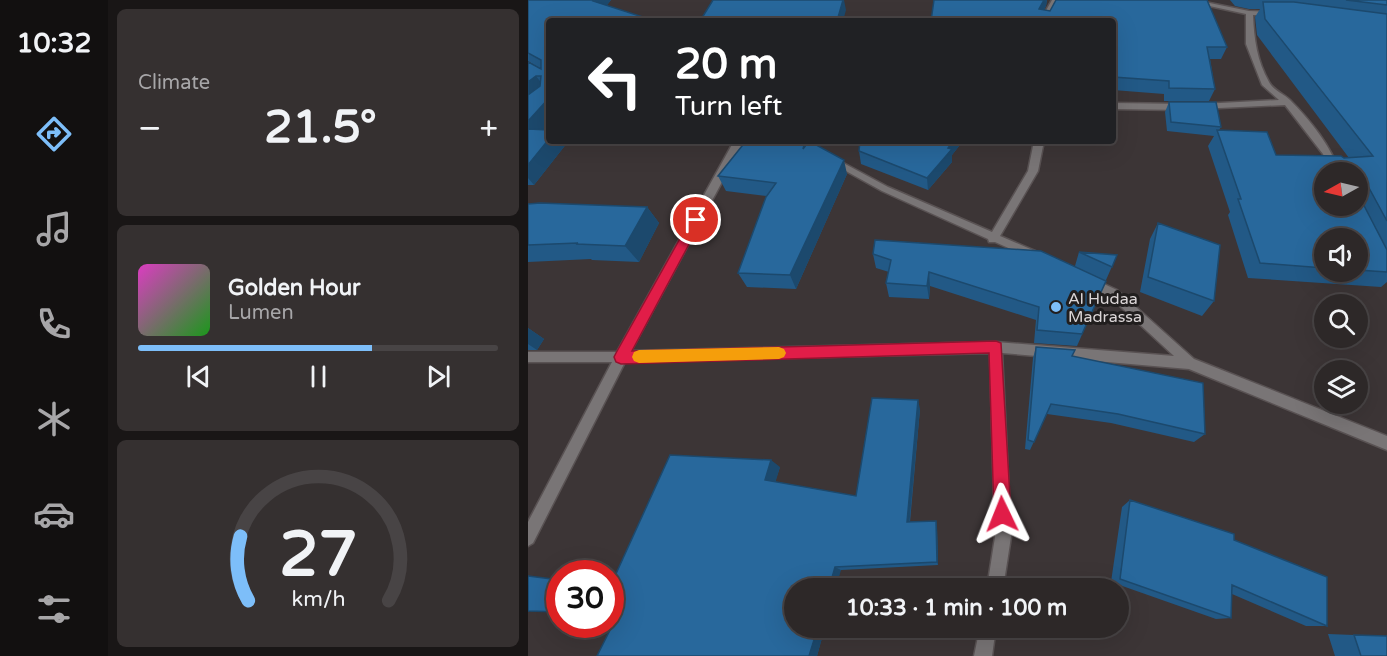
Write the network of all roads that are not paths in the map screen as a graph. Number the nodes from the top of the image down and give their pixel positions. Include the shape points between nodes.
1 (1055, 0) edge
2 (1185, 0) edge
3 (1249, 13) junction
4 (1286, 13) edge
5 (1046, 18) edge
6 (1287, 102) junction
7 (1116, 106) edge
8 (737, 144) edge
9 (1038, 144) edge
10 (816, 152) edge
11 (1331, 162) edge
12 (993, 239) junction
13 (1048, 262) edge
14 (1081, 277) edge
15 (996, 347) junction
16 (528, 357) edge
17 (621, 357) junction
18 (1190, 363) junction
19 (1387, 443) edge
20 (528, 538) edge
21 (996, 578) edge
22 (986, 638) edge
23 (983, 656) edge

1 - 5 street
2 - 3 street
3 - 4 street
3 - 6 street via 1250,44 1266,85
6 - 7 street via 1203,108
6 - 11 street
8 - 17 street
9 - 12 street via 1033,171
10 - 12 street
12 - 13 street
14 - 18 street via 1113,293
15 - 17 street
15 - 18 street
15 - 21 street via 1003,537
16 - 17 street
17 - 20 street
18 - 19 street
22 - 23 street

